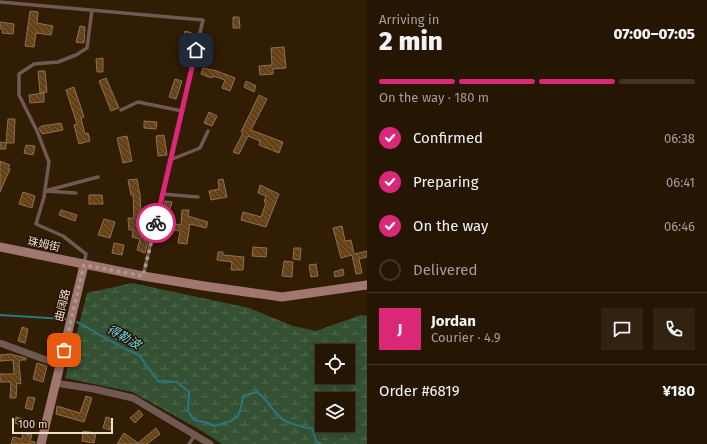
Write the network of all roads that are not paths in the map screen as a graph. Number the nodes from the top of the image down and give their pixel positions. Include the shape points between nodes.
1 (0, 2) edge
2 (92, 10) junction
3 (121, 110) dead end
4 (182, 111) junction
5 (208, 131) dead end
6 (170, 160) junction
7 (98, 176) dead end
8 (45, 191) junction
9 (76, 193) dead end
10 (162, 194) junction
11 (198, 197) dead end
12 (0, 247) edge
13 (84, 265) junction
14 (143, 276) junction
15 (367, 285) edge
16 (0, 343) edge
17 (60, 365) junction
18 (56, 383) junction
19 (195, 435) junction
20 (41, 444) edge
21 (189, 444) edge
22 (210, 444) edge

1 - 2 lane
2 - 4 lane via 203,20
2 - 8 lane via 87,48 58,62 34,64 19,74 19,95 37,131 48,162
3 - 4 lane via 138,102
4 - 6 lane
5 - 6 lane via 200,148
6 - 10 lane
7 - 8 lane
8 - 9 lane
8 - 13 lane via 36,224 63,236 86,254
10 - 11 lane
10 - 14 lane
12 - 13 street, 珠姆街
13 - 14 street, 珠姆街
13 - 17 street, 曲阔路
14 - 15 street, 珠姆街 via 282,297
16 - 17 street
17 - 18 street, 曲阔路
18 - 19 street via 133,398
18 - 20 street, 曲阔路
19 - 21 lane
19 - 22 street

